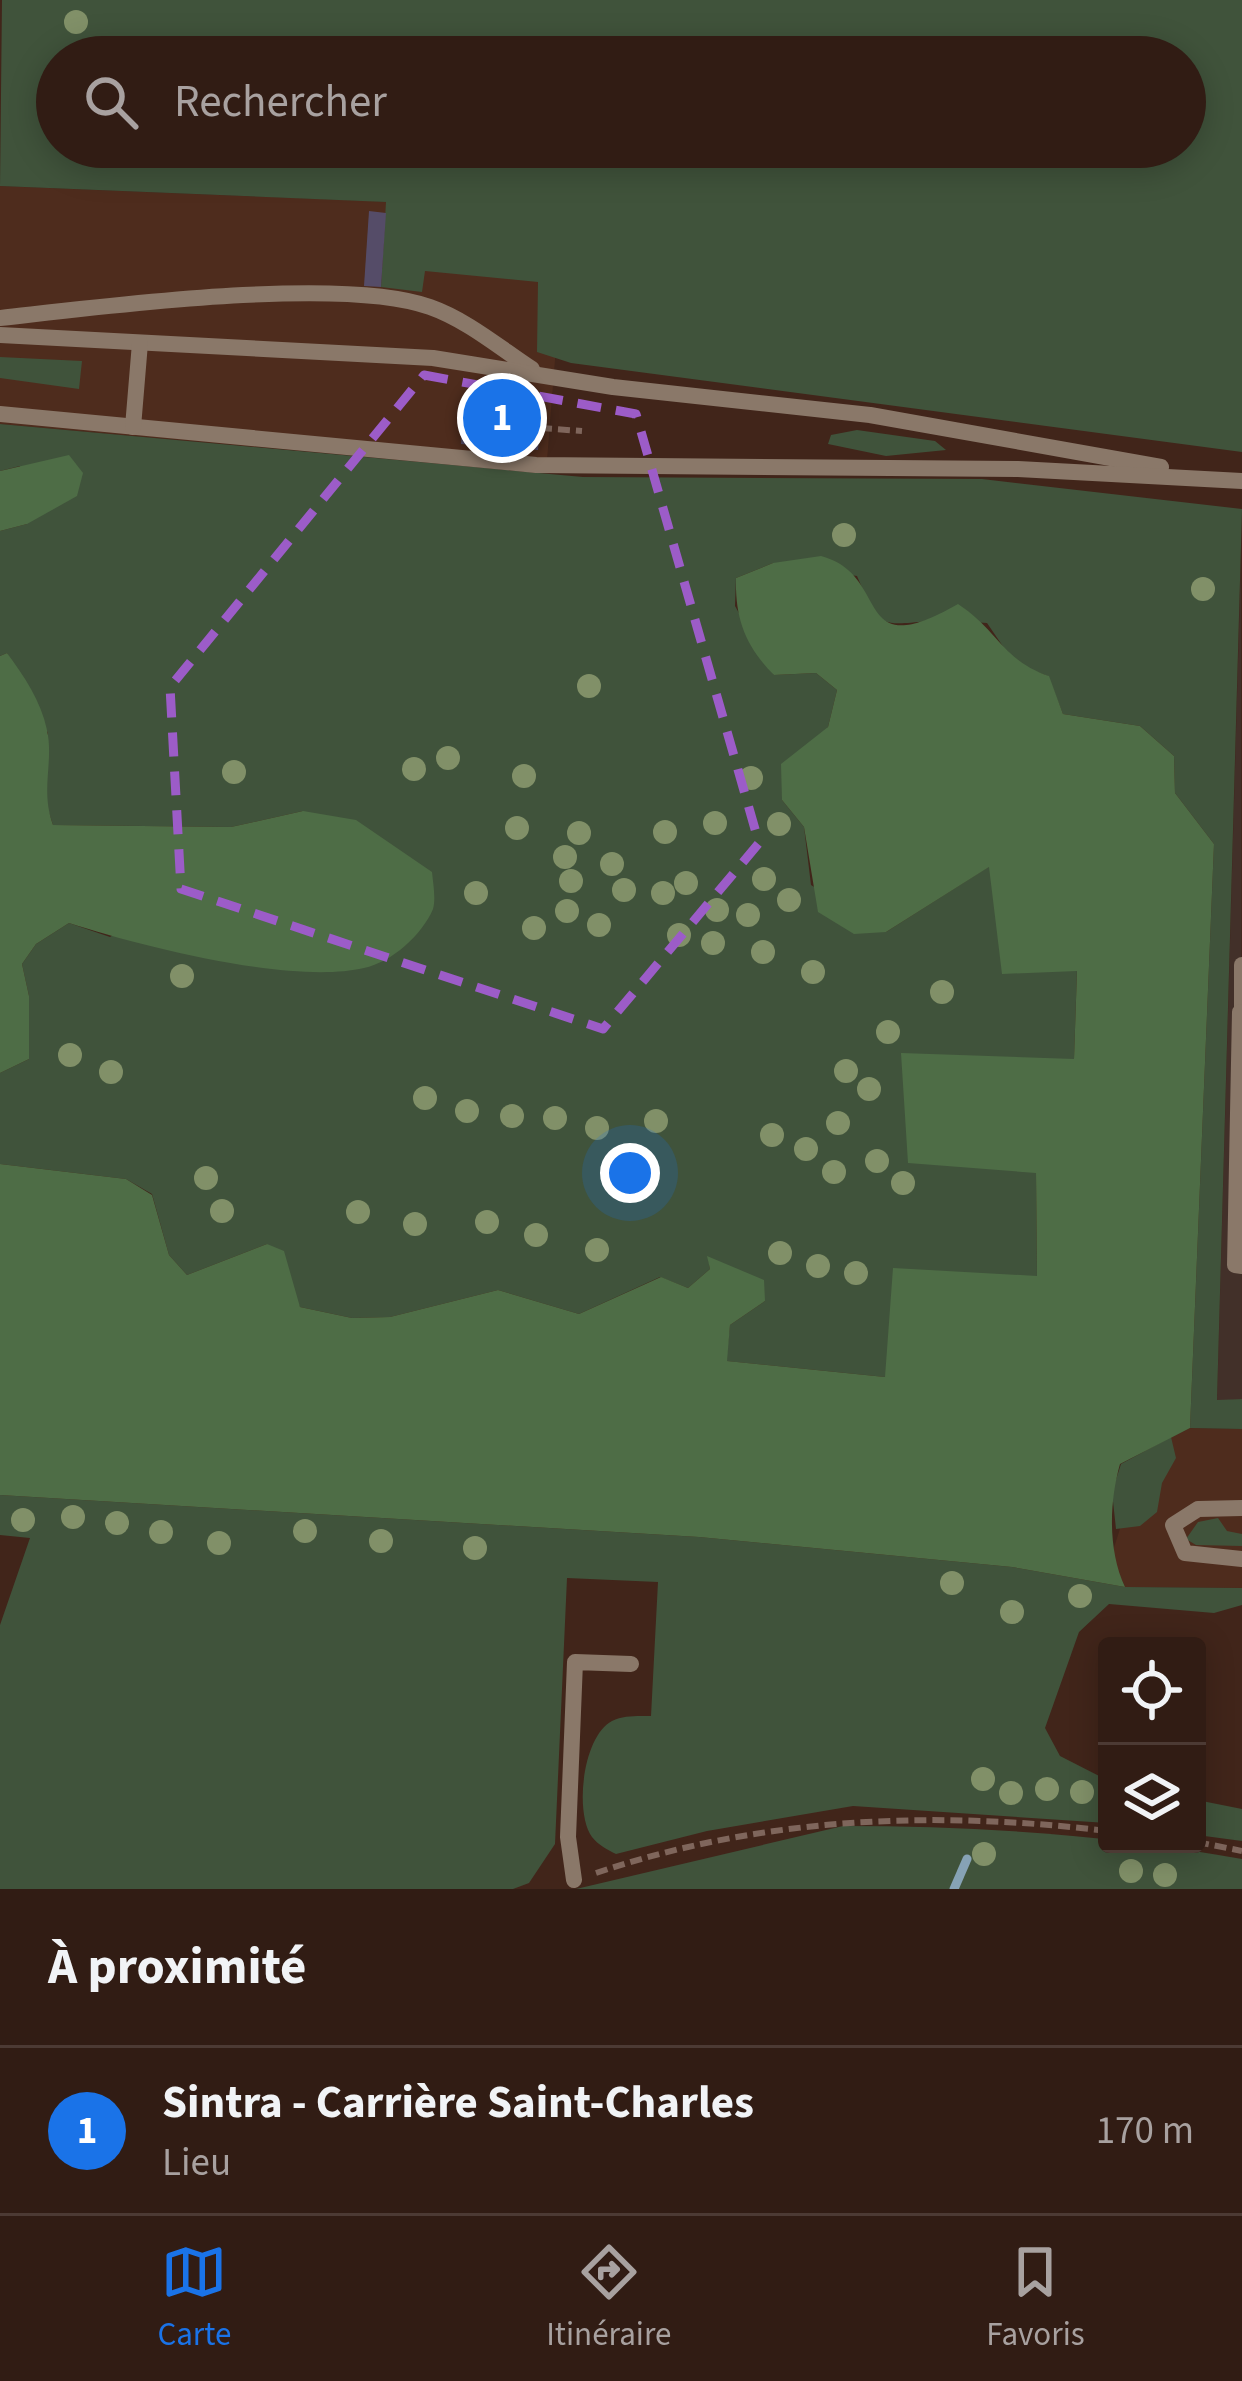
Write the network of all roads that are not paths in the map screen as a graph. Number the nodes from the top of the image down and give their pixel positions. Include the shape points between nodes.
1 (0, 318) edge
2 (0, 335) edge
3 (140, 343) junction
4 (543, 376) junction
5 (0, 413) edge
6 (133, 427) junction
7 (1237, 480) edge
8 (1242, 965) edge
9 (1241, 1012) edge
10 (1242, 1266) edge
11 (1242, 1508) edge
12 (1242, 1559) edge
13 (631, 1664) dead end
14 (574, 1880) road end

1 - 4 lane via 373,297 432,307
2 - 3 lane
3 - 4 lane via 433,358
3 - 6 lane
4 - 7 lane via 870,415
5 - 6 lane
6 - 7 lane via 599,469 1018,469
8 - 9 lane
9 - 10 lane via 1235,1265
11 - 12 lane via 1198,1509 1173,1525 1185,1553
13 - 14 lane via 575,1662 568,1837

